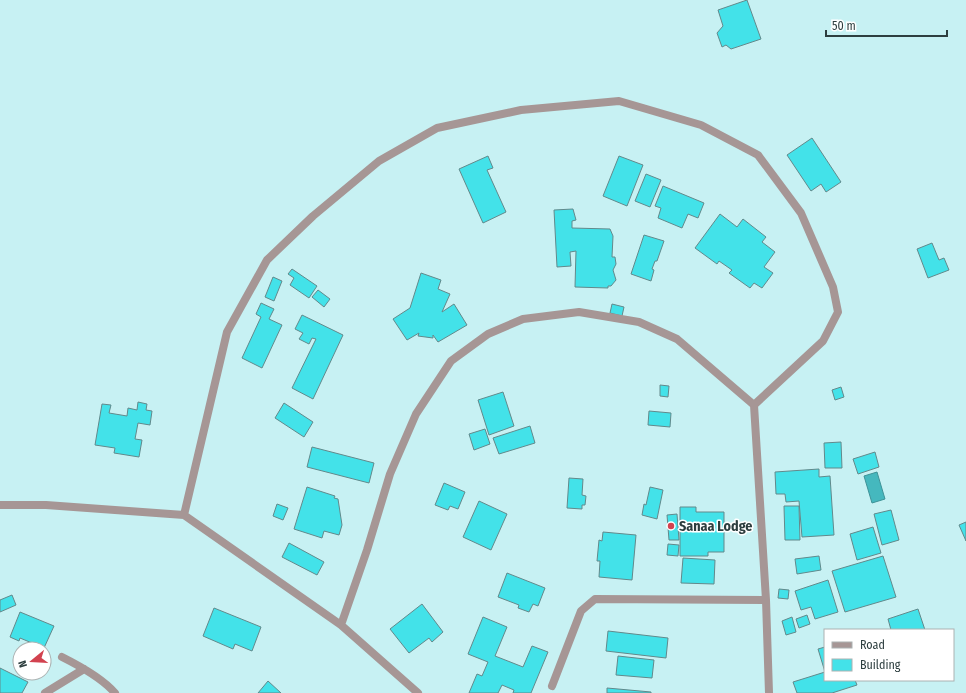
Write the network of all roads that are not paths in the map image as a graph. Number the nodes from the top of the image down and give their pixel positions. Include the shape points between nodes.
1 (754, 405) junction
2 (0, 505) edge
3 (184, 515) junction
4 (766, 600) junction
5 (340, 625) junction
6 (62, 657) dead end
7 (84, 669) junction
8 (552, 686) dead end
9 (45, 693) edge
10 (115, 693) edge
11 (418, 693) edge
12 (769, 693) edge

1 - 3 street via 823,341 838,312 833,287 801,213 758,155 701,125 619,101 521,110 437,128 379,161 313,216 267,260 228,332
1 - 4 street
1 - 5 street via 677,339 639,322 579,312 523,320 488,334 451,361 416,414 390,474 367,550
2 - 3 street via 46,505
3 - 5 street
4 - 8 street via 595,599 581,611
4 - 12 street
5 - 11 street
6 - 7 street
7 - 9 street
7 - 10 street

